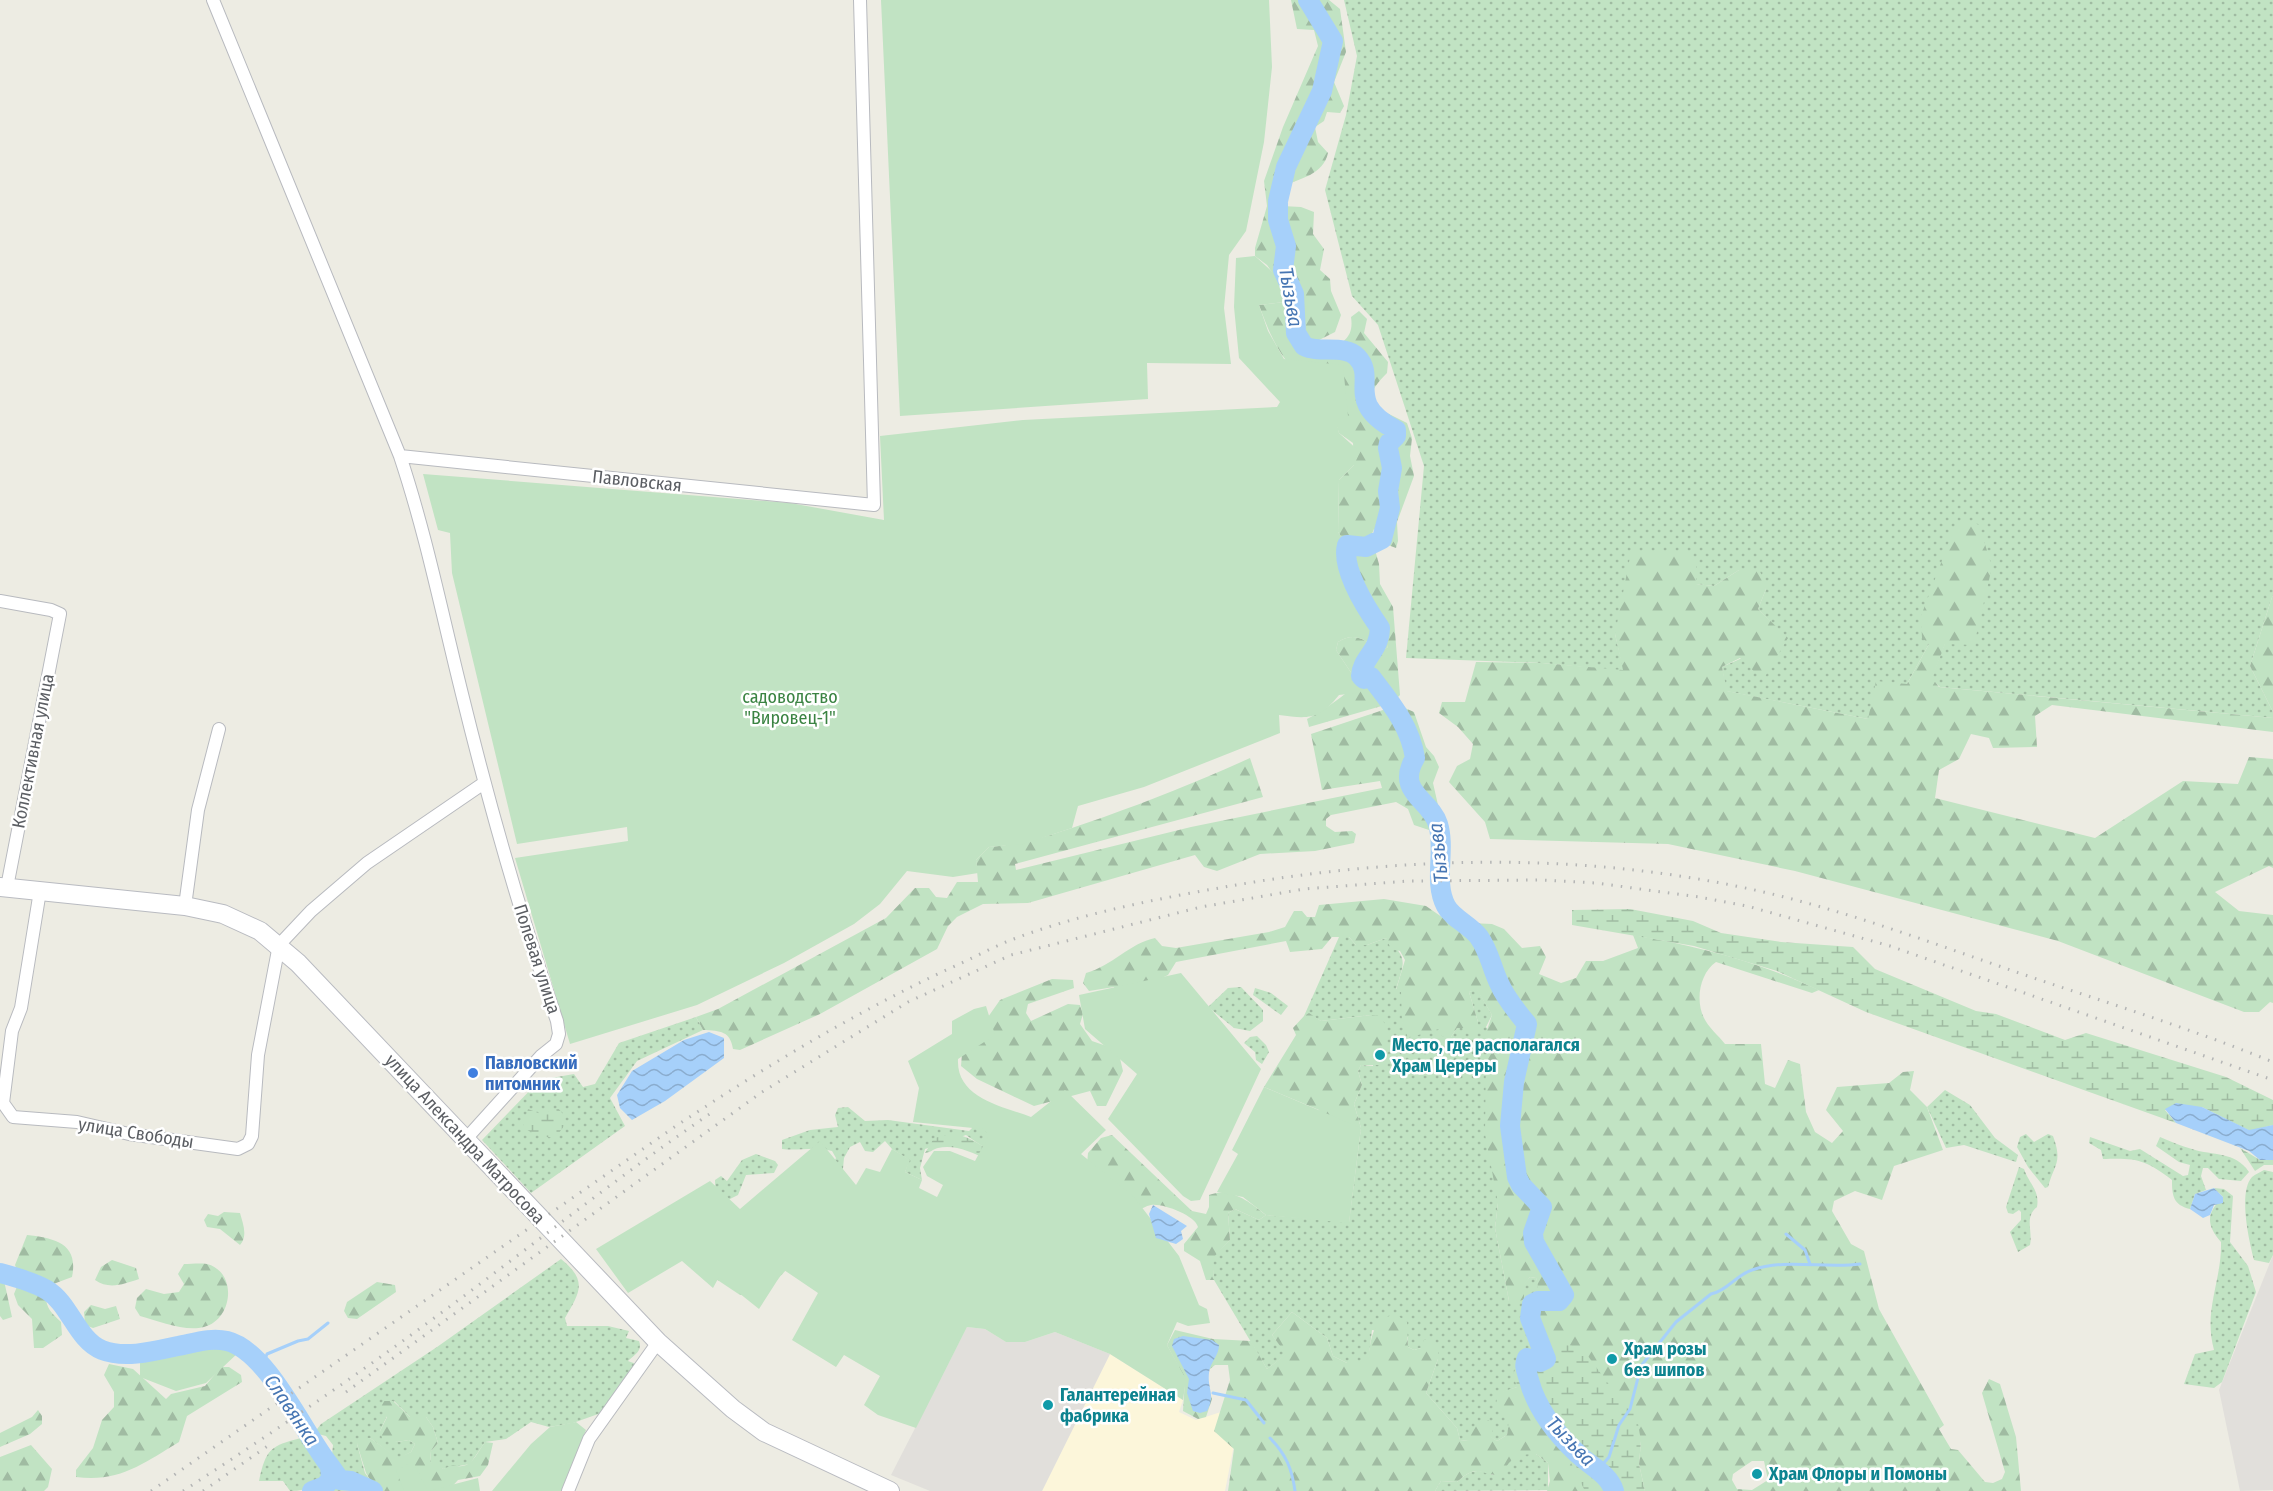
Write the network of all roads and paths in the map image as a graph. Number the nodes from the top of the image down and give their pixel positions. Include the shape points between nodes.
1 (213, 0) edge
2 (860, 0) edge
3 (400, 456) junction
4 (0, 602) edge
5 (219, 729) dead end
6 (484, 783) junction
7 (3, 887) edge
8 (40, 891) junction
9 (184, 906) junction
10 (279, 945) junction
11 (465, 1140) junction
12 (657, 1342) junction
13 (568, 1491) edge
14 (890, 1491) edge

1 - 3 street
2 - 3 street, Павловская via 874,505
3 - 6 street via 420,519
4 - 7 street, Коллективная улица via 60,614
5 - 9 street via 198,810
6 - 10 street via 367,863 311,911
6 - 11 street, Полевая улица via 559,1035 556,1044
7 - 8 main road, улица Александра Матросова
8 - 9 main road, улица Александра Матросова
8 - 10 street, улица Свободы via 21,1008 12,1031 3,1103 13,1117 77,1122 129,1134 238,1149 248,1144 252,1136 258,1055
9 - 10 main road, улица Александра Матросова via 223,914
10 - 11 main road, улица Александра Матросова
11 - 12 main road, улица Александра Матросова
12 - 13 street via 589,1439
12 - 14 main road, улица Александра Матросова via 764,1432

